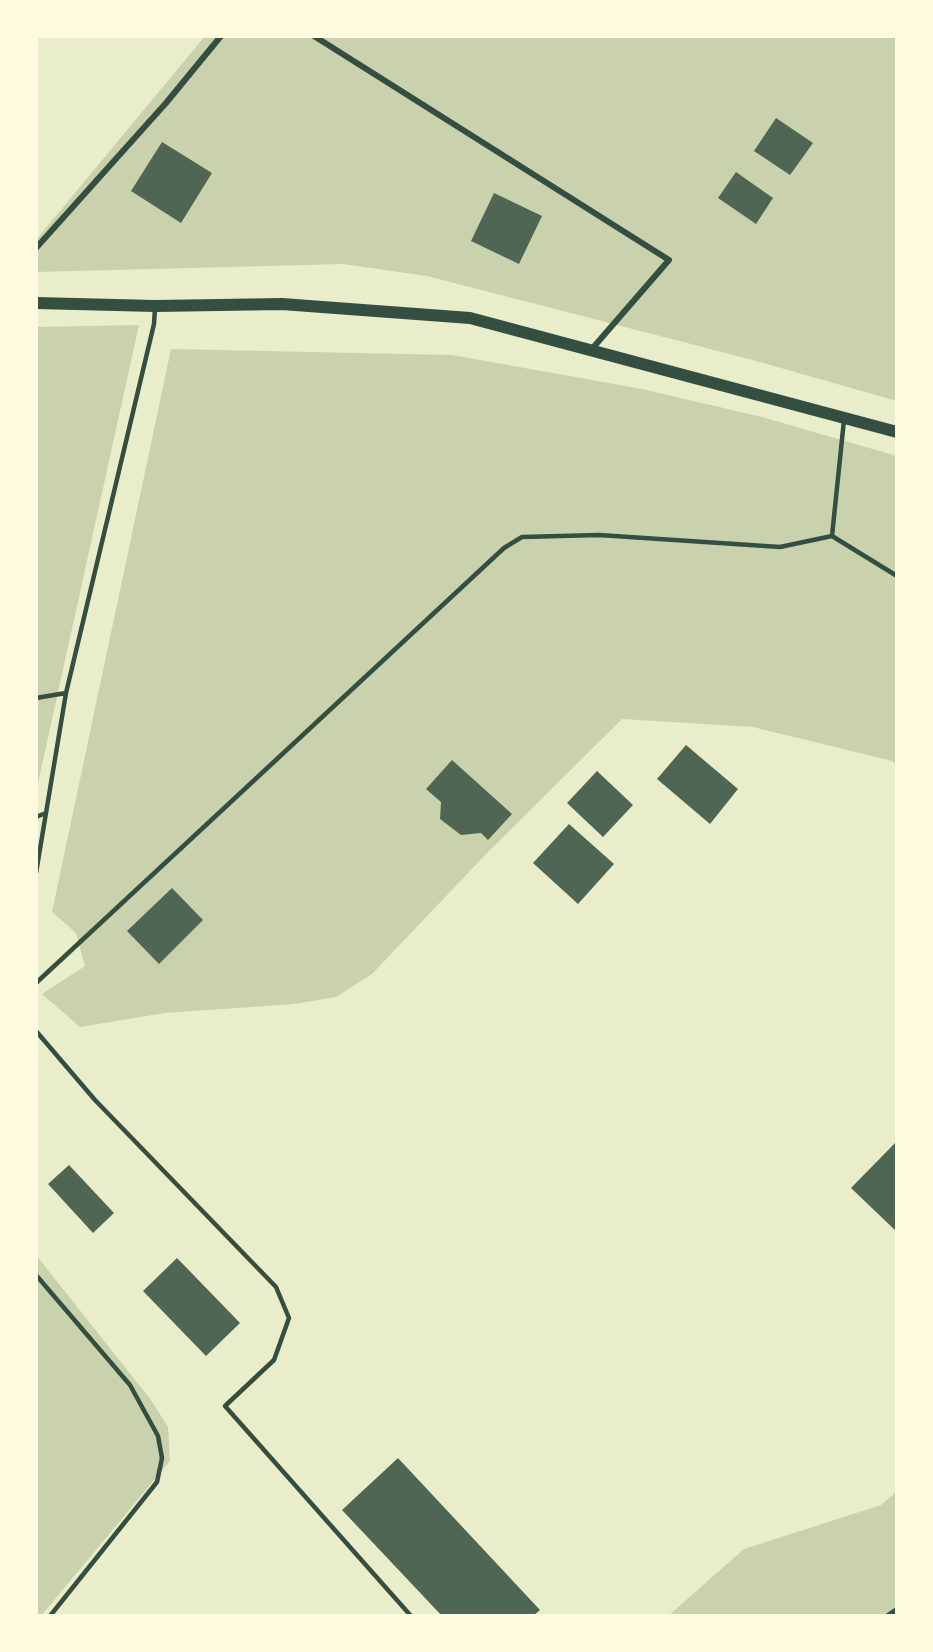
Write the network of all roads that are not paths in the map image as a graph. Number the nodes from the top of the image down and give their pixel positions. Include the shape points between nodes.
1 (221, 36) edge
2 (314, 36) edge
3 (36, 248) edge
4 (36, 303) edge
5 (155, 306) junction
6 (591, 350) junction
7 (844, 417) junction
8 (897, 432) edge
9 (832, 536) junction
10 (897, 576) edge
11 (66, 693) junction
12 (36, 698) edge
13 (46, 813) junction
14 (36, 817) edge
15 (36, 873) edge
16 (36, 983) edge
17 (36, 1030) edge
18 (36, 1275) edge
19 (897, 1610) edge
20 (50, 1616) edge
21 (411, 1616) edge
22 (888, 1616) edge

1 - 3 street via 166,104
2 - 6 street via 669,260
4 - 5 main road
5 - 6 main road via 282,304 470,318
5 - 11 lane via 154,324
6 - 7 main road
7 - 8 main road
7 - 9 lane
9 - 10 lane
9 - 16 lane via 780,547 599,535 522,537 504,548
11 - 12 lane
11 - 13 lane
13 - 14 lane
13 - 15 lane
17 - 21 lane via 95,1100 276,1287 289,1318 274,1360 225,1406
18 - 20 lane via 130,1386 158,1436 162,1458 157,1482
19 - 22 street

